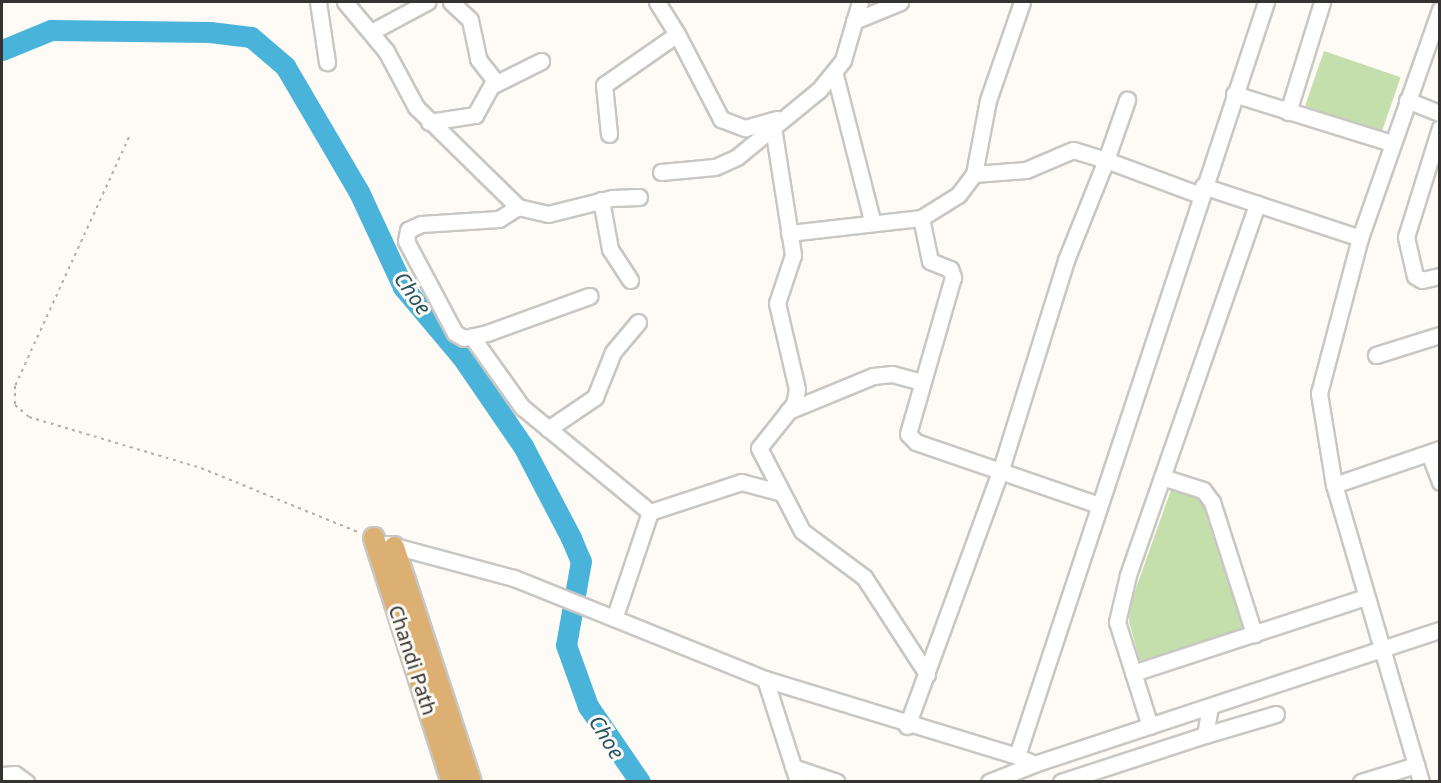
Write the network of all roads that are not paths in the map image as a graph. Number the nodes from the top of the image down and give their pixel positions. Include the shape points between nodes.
1 (318, 2) edge
2 (345, 2) edge
3 (427, 2) edge
4 (451, 2) edge
5 (657, 2) edge
6 (860, 2) edge
7 (900, 2) edge
8 (1022, 2) edge
9 (1266, 2) edge
10 (1322, 2) edge
11 (1440, 10) edge
12 (854, 21) junction
13 (371, 32) junction
14 (676, 34) junction
15 (540, 61) dead end
16 (327, 62) dead end
17 (835, 75) junction
18 (496, 82) junction
19 (1234, 94) junction
20 (1127, 100) dead end
21 (1407, 100) junction
22 (1288, 112) junction
23 (1440, 113) edge
24 (785, 116) junction
25 (429, 122) junction
26 (773, 127) junction
27 (1440, 129) edge
28 (609, 134) dead end
29 (1391, 142) junction
30 (1106, 160) junction
31 (661, 172) dead end
32 (974, 174) junction
33 (1201, 190) junction
34 (639, 197) dead end
35 (601, 200) junction
36 (1257, 204) junction
37 (518, 207) junction
38 (921, 218) junction
39 (872, 220) junction
40 (789, 233) junction
41 (1360, 238) junction
42 (1440, 276) edge
43 (630, 280) dead end
44 (589, 296) dead end
45 (638, 322) dead end
46 (1440, 335) edge
47 (472, 337) junction
48 (1376, 355) dead end
49 (921, 382) junction
50 (788, 411) junction
51 (548, 429) junction
52 (1434, 451) edge
53 (1001, 469) junction
54 (1162, 477) junction
55 (1440, 482) edge
56 (1334, 485) junction
57 (780, 492) junction
58 (1096, 504) junction
59 (650, 512) junction
60 (374, 538) joint
61 (394, 547) junction
62 (1366, 597) junction
63 (608, 613) junction
64 (1440, 630) edge
65 (1254, 634) junction
66 (1381, 650) junction
67 (1133, 673) junction
68 (927, 674) junction
69 (765, 679) junction
70 (1209, 708) junction
71 (1276, 714) dead end
72 (908, 726) junction
73 (1150, 726) junction
74 (1205, 735) junction
75 (1017, 756) junction
76 (1034, 764) junction
77 (1416, 765) junction
78 (796, 774) edge
79 (2, 775) edge
80 (1085, 778) edge
81 (26, 782) edge
82 (452, 782) edge
83 (471, 782) edge
84 (837, 782) edge
85 (989, 782) edge
86 (1061, 782) edge
87 (1361, 782) edge
88 (1421, 782) edge

1 - 16 street
2 - 13 street
3 - 13 street
4 - 18 street via 470,20 478,59
5 - 14 street
6 - 12 street
7 - 12 street
8 - 32 street via 988,100
9 - 19 street
10 - 22 street
11 - 21 street
12 - 17 street
13 - 25 street
14 - 24 street via 720,119 753,128
14 - 28 street via 604,85
15 - 18 street
17 - 24 street
17 - 39 street
18 - 25 street via 475,115
19 - 22 street
19 - 33 street
20 - 30 street
21 - 23 street
21 - 29 street
22 - 29 street
24 - 26 street
25 - 37 street
26 - 31 street via 716,167
26 - 40 street
27 - 42 street via 1406,237 1415,276 1422,280
29 - 41 street
30 - 32 street via 1073,150 1026,170
30 - 33 street
30 - 53 street via 1066,260
32 - 38 street via 958,195
33 - 36 street
33 - 58 street
34 - 35 street
35 - 37 street via 548,214
35 - 43 street via 610,249
36 - 41 street
36 - 54 street
37 - 47 street via 499,219 421,224 408,230 406,241 451,327
38 - 39 street
38 - 49 street via 930,261 950,269 953,277
39 - 40 street
40 - 50 street via 792,262 777,296 797,389
41 - 56 street via 1319,393
44 - 47 street
45 - 51 street via 613,352 595,397
46 - 48 street
47 - 51 street via 522,407
49 - 50 street via 884,374
49 - 53 street via 908,425 910,438
50 - 57 street via 759,448
51 - 59 street
52 - 55 street
52 - 56 street
53 - 58 street
53 - 68 street
54 - 65 street via 1203,490 1212,502
54 - 67 street via 1117,622
56 - 62 street
57 - 59 street via 741,482
57 - 68 street via 802,531 874,590
58 - 75 street
59 - 63 street
60 - 61 street
60 - 82 main road, Chandi Path
61 - 63 street via 514,578
61 - 83 main road, Chandi Path
62 - 65 street
62 - 66 street
63 - 69 street
64 - 66 street
65 - 67 street
66 - 70 street
66 - 77 street
67 - 73 street
68 - 72 street
69 - 72 street
69 - 78 street
70 - 73 street
70 - 74 street
71 - 74 street
72 - 75 street
73 - 76 street
74 - 80 street
75 - 76 street
76 - 85 street
77 - 87 street
77 - 88 street
78 - 84 street
79 - 81 street via 15,774
80 - 86 street

